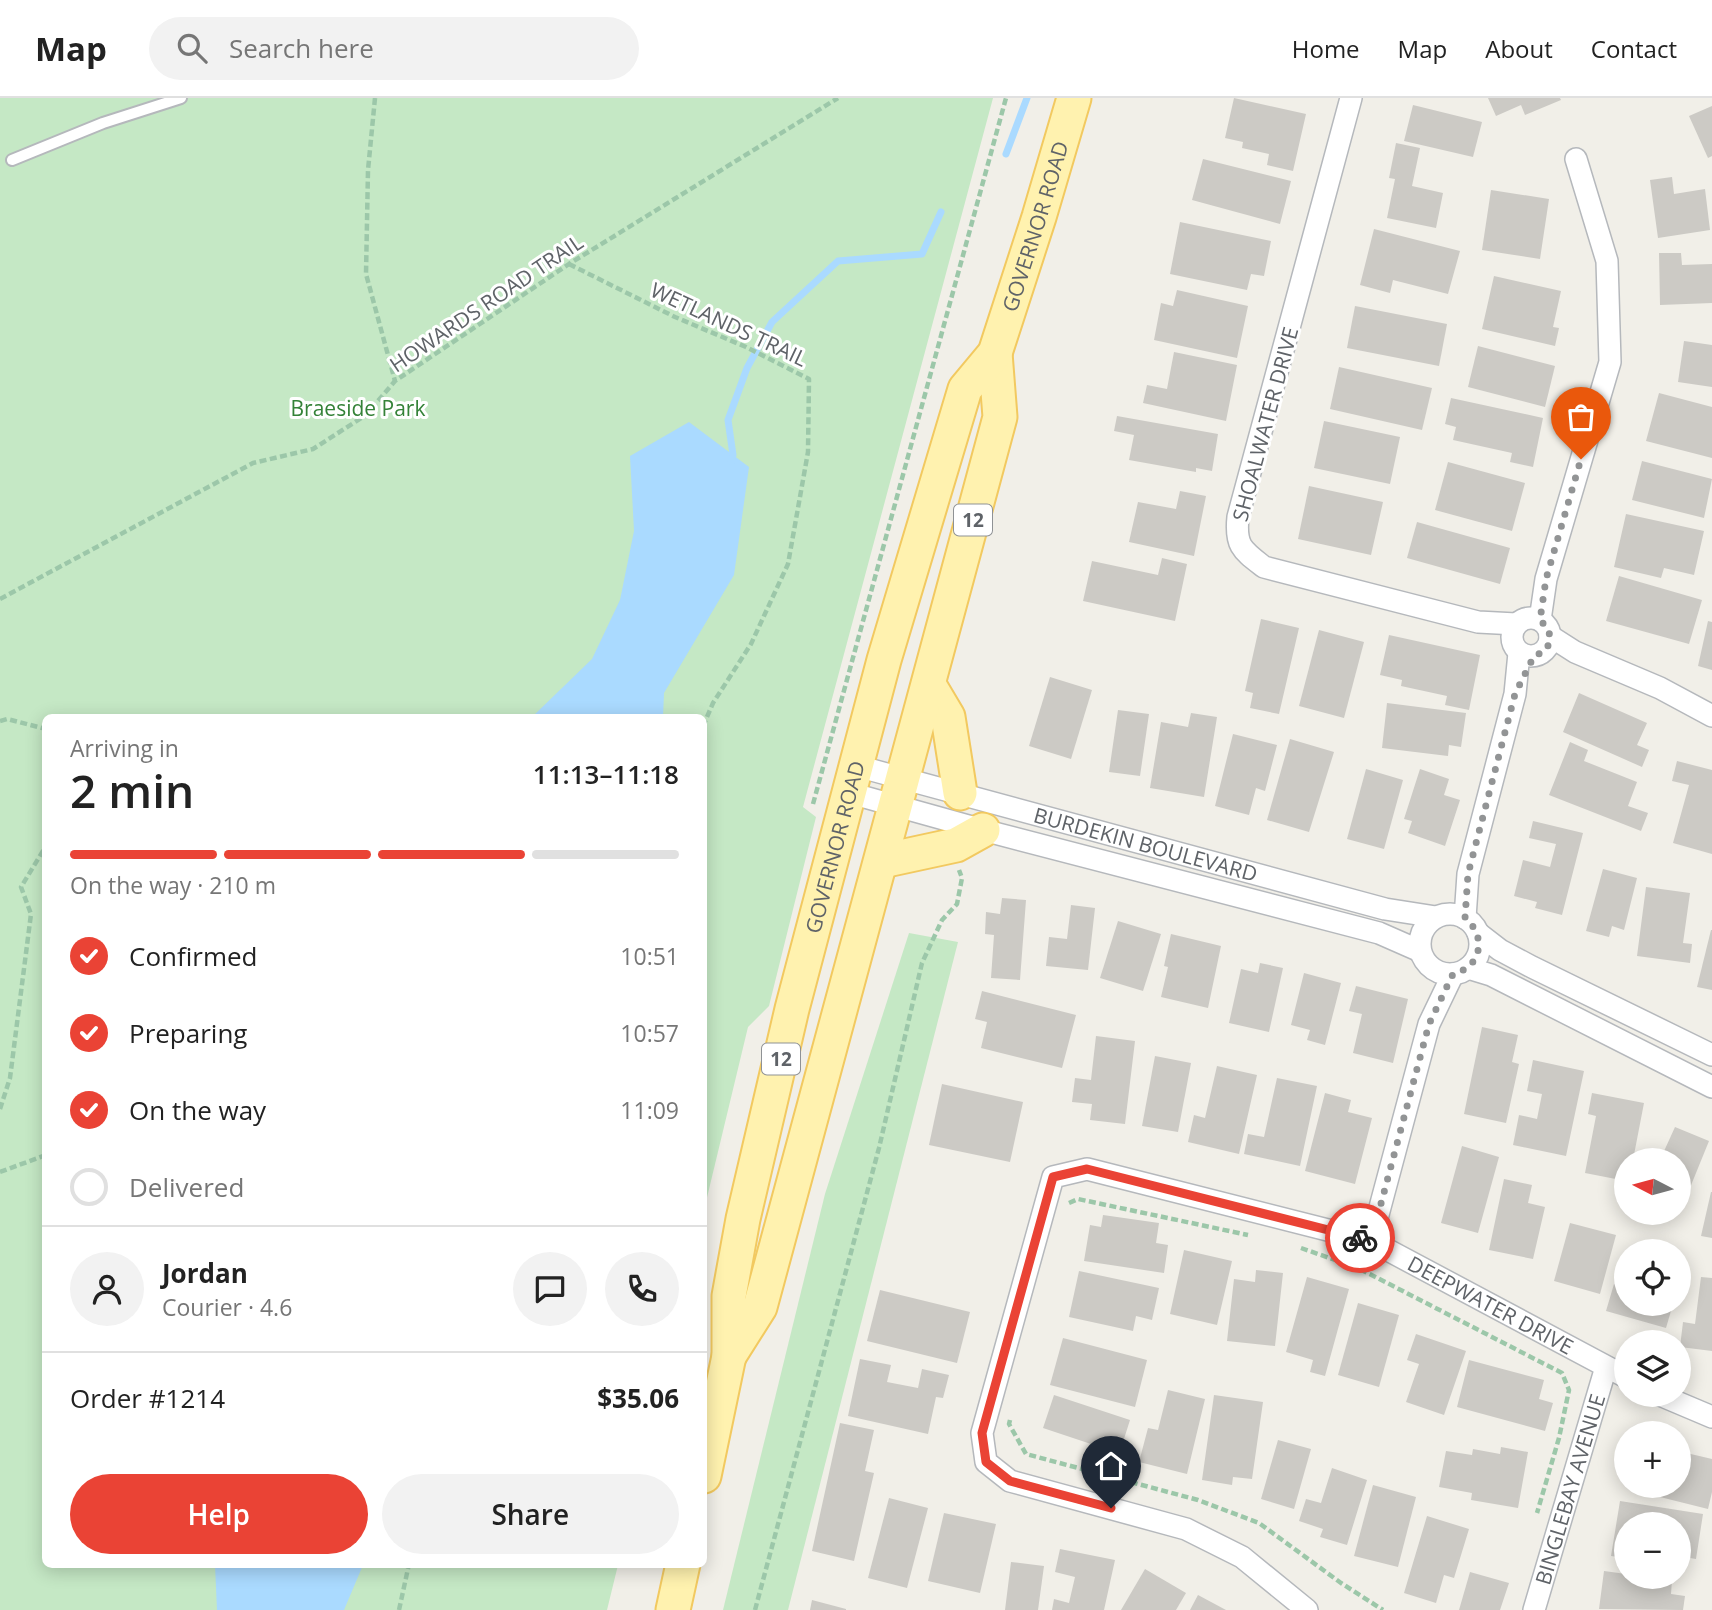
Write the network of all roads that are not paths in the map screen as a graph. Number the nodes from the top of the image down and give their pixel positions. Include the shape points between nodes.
1 (181, 98) edge
2 (1074, 98) edge
3 (1351, 98) edge
4 (1576, 159) dead end
5 (12, 160) dead end
6 (995, 353) junction
7 (1530, 637) junction
8 (929, 685) junction
9 (1712, 716) edge
10 (853, 780) junction
11 (900, 792) junction
12 (960, 793) junction
13 (983, 830) junction
14 (882, 861) junction
15 (1456, 920) junction
16 (1426, 959) junction
17 (1460, 971) junction
18 (1429, 1024) junction
19 (1712, 1055) edge
20 (1712, 1087) edge
21 (1371, 1241) junction
22 (729, 1356) junction
23 (1606, 1367) junction
24 (1614, 1371) edge
25 (1688, 1407) edge
26 (1712, 1417) edge
27 (707, 1462) edge
28 (682, 1568) edge
29 (673, 1610) edge
30 (1307, 1610) edge
31 (1534, 1610) edge

1 - 5 lane
2 - 6 main road, GOVERNOR ROAD / 12
3 - 7 street, SHOALWATER DRIVE via 1238,517 1237,535 1245,552 1264,567
4 - 7 street via 1607,261 1610,362
6 - 8 main road, GOVERNOR ROAD / 12 via 1000,417
6 - 10 main road, GOVERNOR ROAD / 12 via 965,389
7 - 9 street via 1660,688
7 - 15 street
8 - 11 main road, GOVERNOR ROAD / 12
8 - 12 main road via 948,717
10 - 11 street, BURDEKIN BOULEVARD
10 - 22 main road, GOVERNOR ROAD / 12 via 792,1009 743,1219 729,1296
11 - 12 street, BURDEKIN BOULEVARD
11 - 13 street, BURDEKIN BOULEVARD
11 - 14 main road, GOVERNOR ROAD / 12
12 - 15 street, BURDEKIN BOULEVARD via 1372,905
13 - 14 main road via 956,845
13 - 16 street, BURDEKIN BOULEVARD via 1379,933
14 - 22 main road, GOVERNOR ROAD / 12 via 760,1307
15 - 16 street via 1428,923 1423,931
15 - 17 street via 1479,952 1475,961
15 - 19 street, BURDEKIN BOULEVARD via 1532,967
16 - 17 street via 1445,974
16 - 18 street
17 - 18 street
17 - 20 street via 1491,975
18 - 21 street
21 - 23 street, DEEPWATER DRIVE
21 - 30 street, DEEPWATER DRIVE via 1087,1169 1053,1177 982,1433 986,1462 1010,1481 1186,1529 1242,1557
22 - 27 main road, GOVERNOR ROAD / 12
23 - 24 street, DEEPWATER DRIVE
23 - 31 street, BINGLEBAY AVENUE
25 - 26 street
28 - 29 main road

